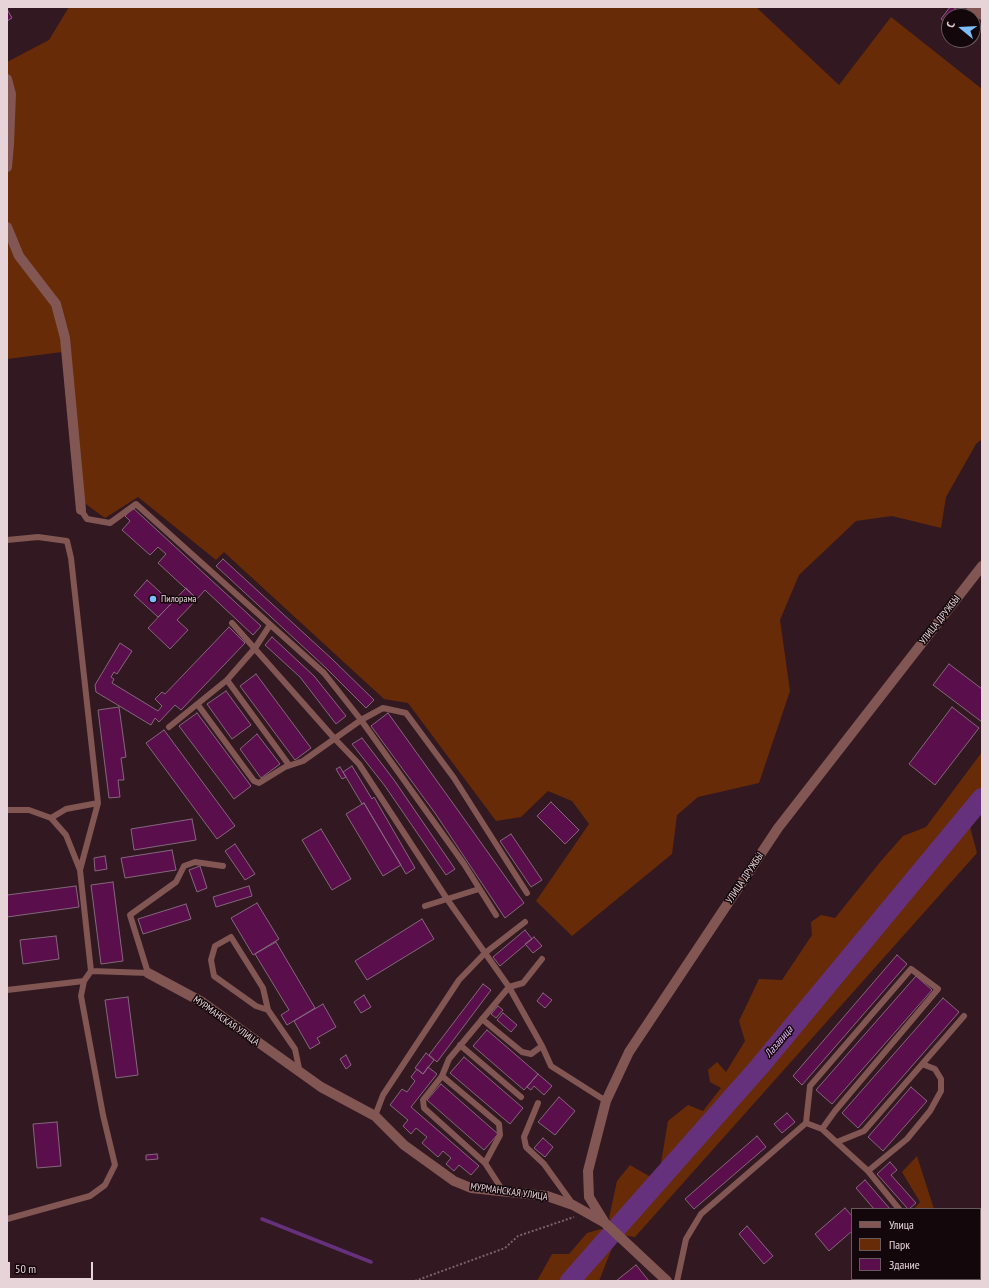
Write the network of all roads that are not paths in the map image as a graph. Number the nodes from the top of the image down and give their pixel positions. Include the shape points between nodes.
1 (971, 7) edge
2 (982, 15) edge
3 (7, 79) edge
4 (7, 166) edge
5 (7, 227) edge
6 (81, 510) joint
7 (7, 540) edge
8 (982, 566) edge
9 (232, 623) dead end
10 (270, 625) junction
11 (255, 648) junction
12 (227, 680) junction
13 (198, 705) junction
14 (361, 720) junction
15 (169, 727) dead end
16 (334, 738) junction
17 (289, 765) junction
18 (98, 803) junction
19 (7, 810) edge
20 (50, 818) junction
21 (223, 866) dead end
22 (80, 870) junction
23 (479, 888) junction
24 (527, 893) dead end
25 (447, 899) junction
26 (425, 906) dead end
27 (496, 915) dead end
28 (525, 922) dead end
29 (485, 953) junction
30 (542, 959) dead end
31 (91, 971) junction
32 (148, 973) junction
33 (84, 980) junction
34 (509, 987) junction
35 (7, 990) edge
36 (268, 1010) junction
37 (964, 1016) dead end
38 (482, 1019) junction
39 (460, 1046) junction
40 (542, 1046) junction
41 (922, 1064) junction
42 (300, 1073) junction
43 (442, 1076) junction
44 (521, 1096) dead end
45 (606, 1101) junction
46 (538, 1102) dead end
47 (375, 1116) junction
48 (806, 1123) junction
49 (822, 1129) junction
50 (837, 1142) junction
51 (485, 1163) junction
52 (868, 1172) junction
53 (503, 1191) junction
54 (573, 1205) junction
55 (898, 1208) edge
56 (7, 1218) edge
57 (605, 1223) junction
58 (667, 1281) edge
59 (677, 1281) edge

1 - 2 street
3 - 4 street via 11,94
5 - 6 street via 19,256 58,310 65,338
6 - 10 lane via 88,519 110,523 136,504
7 - 18 lane via 38,536 67,542 71,558
8 - 45 street, УЛИЦА ДРУЖБЫ via 778,828 629,1052
9 - 11 lane
10 - 11 lane
10 - 14 lane via 324,674
11 - 12 lane
11 - 16 lane
12 - 13 lane
12 - 17 lane
13 - 15 lane
13 - 17 lane via 254,781 259,783
14 - 16 lane
14 - 23 lane
14 - 24 lane via 383,708 406,713 454,778
16 - 17 lane via 303,760
16 - 25 lane via 359,764
18 - 20 lane via 66,809
18 - 22 lane
19 - 20 lane via 29,810
20 - 22 lane via 66,835
21 - 32 lane via 195,862 184,866 176,882 130,915
22 - 31 lane
23 - 25 lane
23 - 27 lane
25 - 26 lane
25 - 29 lane
28 - 29 lane
29 - 34 lane
29 - 47 lane via 459,980 383,1095
30 - 34 lane via 523,983
31 - 32 lane
31 - 33 lane
32 - 42 street, МУРМАНСКАЯ УЛИЦА via 202,1002
33 - 35 lane
33 - 56 lane via 81,996 102,1115 114,1165 105,1184 90,1196
34 - 38 lane
34 - 40 lane
36 - 36 lane via 263,988 231,937 215,946 211,960 214,976 256,1006
36 - 42 lane via 295,1049
37 - 41 lane
38 - 39 lane
38 - 40 lane via 522,1052 531,1054
39 - 43 lane via 449,1059
39 - 44 lane
40 - 45 lane via 551,1066
41 - 50 lane via 864,1131
41 - 52 lane via 935,1069 942,1079 941,1091 930,1111 907,1139
42 - 47 street, МУРМАНСКАЯ УЛИЦА
43 - 51 lane via 499,1124 500,1135
43 - 51 lane via 423,1100 424,1108
45 - 57 street, УЛИЦА ДРУЖБЫ via 588,1171 589,1197
46 - 54 lane via 524,1137 526,1147 544,1164
47 - 53 street, МУРМАНСКАЯ УЛИЦА via 404,1144 454,1181 471,1188
48 - 49 lane
48 - 49 lane via 810,1086 911,969 938,989
48 - 59 lane via 701,1214 686,1238
49 - 50 lane
50 - 52 lane
51 - 53 lane
52 - 55 lane
53 - 54 street, МУРМАНСКАЯ УЛИЦА via 546,1196
54 - 57 street, МУРМАНСКАЯ УЛИЦА
57 - 58 street, МУРМАНСКАЯ УЛИЦА

